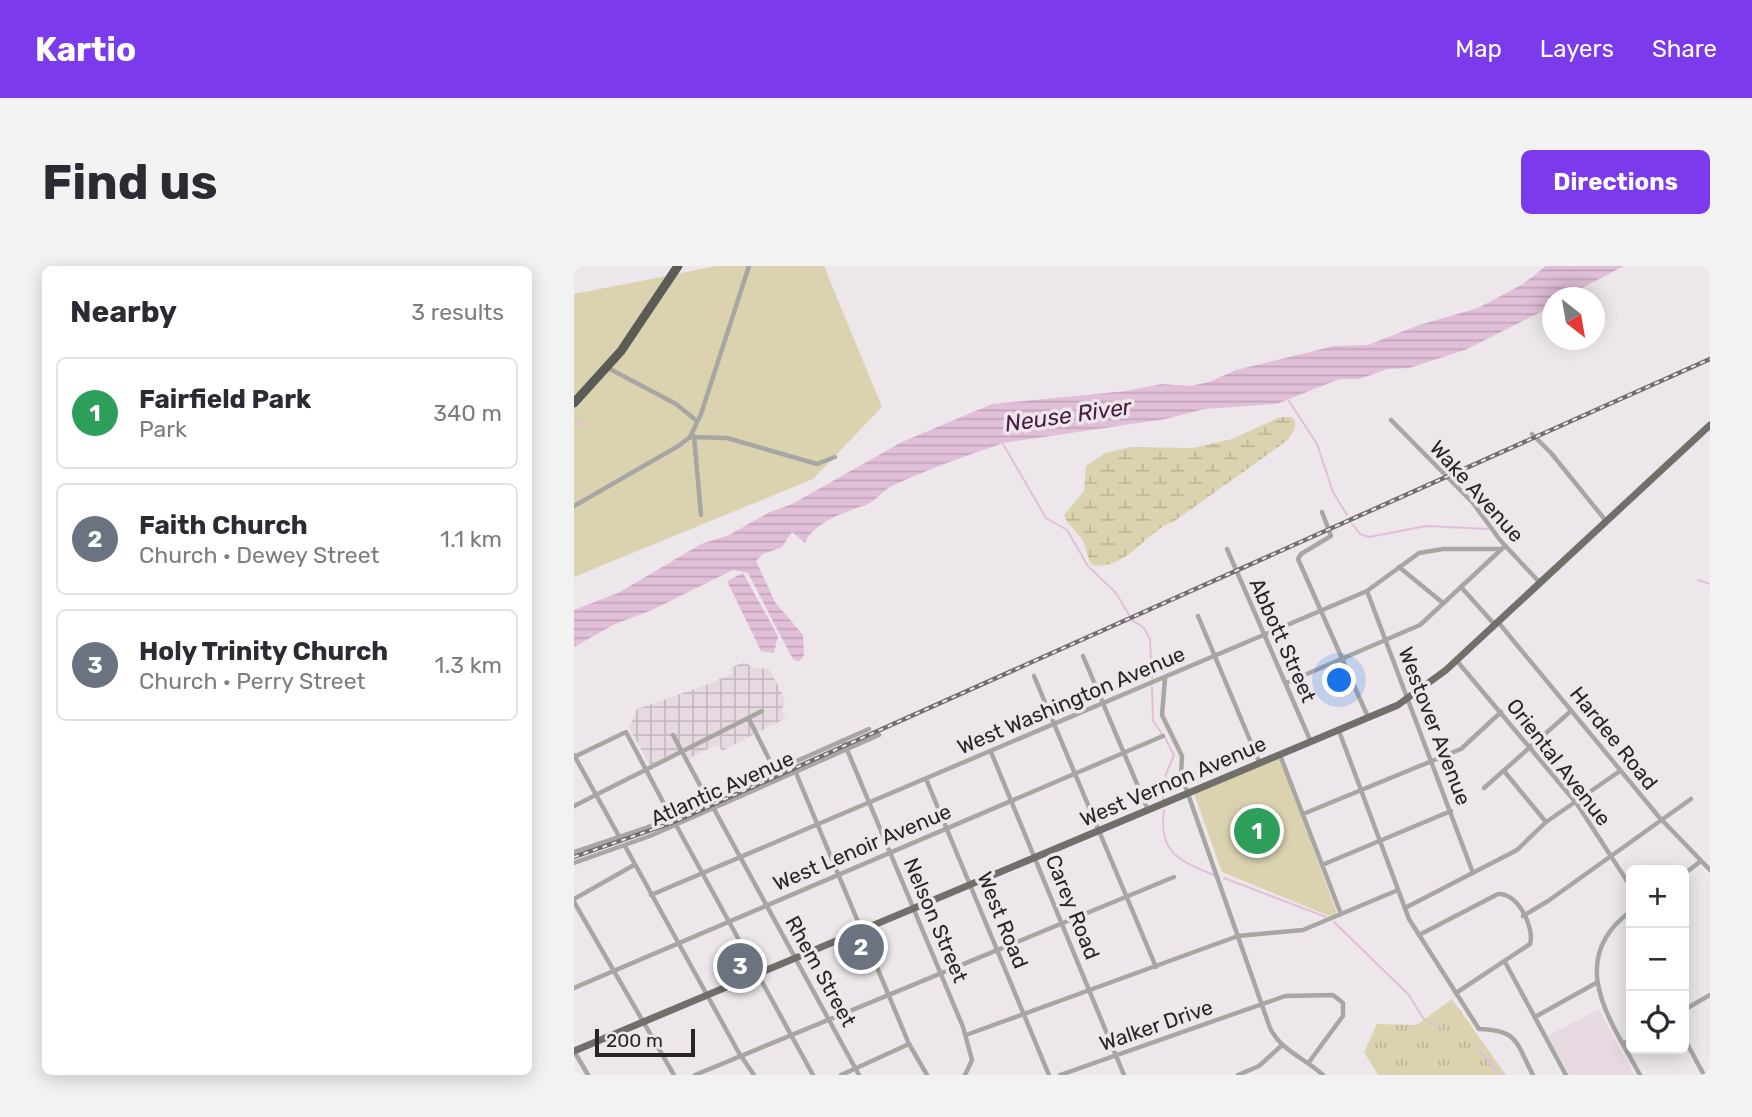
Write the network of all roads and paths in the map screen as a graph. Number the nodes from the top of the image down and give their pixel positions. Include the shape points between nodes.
1 (678, 266) edge
2 (748, 266) edge
3 (608, 368) junction
4 (574, 403) edge
5 (1391, 420) dead end
6 (698, 421) junction
7 (1710, 425) edge
8 (1532, 435) dead end
9 (692, 437) junction
10 (835, 457) dead end
11 (574, 506) edge
12 (1322, 512) dead end
13 (701, 515) dead end
14 (1607, 521) junction
15 (1503, 547) junction
16 (1227, 549) dead end
17 (1399, 567) junction
18 (1539, 583) junction
19 (1461, 587) junction
20 (1367, 591) junction
21 (1443, 603) junction
22 (1321, 610) junction
23 (1198, 617) dead end
24 (1497, 623) junction
25 (1264, 634) junction
26 (1386, 640) junction
27 (1214, 655) junction
28 (1083, 656) dead end
29 (1342, 659) junction
30 (1457, 660) junction
31 (1034, 676) dead end
32 (1165, 677) junction
33 (1286, 683) junction
34 (1408, 699) junction
35 (1104, 704) junction
36 (762, 711) dead end
37 (1572, 711) junction
38 (1501, 712) junction
39 (749, 719) junction
40 (1368, 719) junction
41 (1055, 724) junction
42 (869, 729) dead end
43 (1339, 731) junction
44 (673, 735) dead end
45 (879, 736) dead end
46 (1163, 736) dead end
47 (843, 740) junction
48 (1311, 743) junction
49 (1530, 748) junction
50 (847, 750) junction
51 (991, 752) junction
52 (682, 753) junction
53 (1125, 753) junction
54 (1280, 755) junction
55 (574, 756) edge
56 (1432, 760) junction
57 (1260, 764) junction
58 (646, 770) junction
59 (775, 771) junction
60 (1504, 771) junction
61 (1620, 771) junction
62 (796, 773) junction
63 (1076, 774) junction
64 (926, 779) junction
65 (1484, 788) dead end
66 (1361, 790) junction
67 (1190, 793) junction
68 (597, 795) junction
69 (1690, 799) dead end
70 (709, 800) junction
71 (1012, 801) junction
72 (1575, 802) junction
73 (870, 803) junction
74 (574, 806) edge
75 (714, 809) junction
76 (1148, 811) junction
77 (1451, 811) junction
78 (1303, 814) junction
79 (671, 817) junction
80 (1661, 820) junction
81 (1546, 822) junction
82 (817, 824) junction
83 (676, 825) junction
84 (947, 828) junction
85 (1100, 831) junction
86 (620, 838) junction
87 (1380, 840) junction
88 (625, 846) junction
89 (574, 852) edge
90 (891, 853) junction
91 (740, 857) junction
92 (1610, 857) junction
93 (1036, 858) junction
94 (1701, 861) junction
95 (574, 863) edge
96 (634, 865) junction
97 (1322, 865) junction
98 (1689, 870) edge
99 (1710, 870) edge
100 (703, 873) junction
101 (1473, 873) junction
102 (839, 874) junction
103 (1174, 877) dead end
104 (1626, 880) edge
105 (971, 885) junction
106 (1398, 890) junction
107 (651, 895) junction
108 (1127, 897) junction
109 (574, 900) edge
110 (767, 905) junction
111 (1405, 908) junction
112 (914, 909) junction
113 (1340, 914) junction
114 (1523, 916) junction
115 (1626, 916) edge
116 (729, 921) junction
117 (1063, 924) junction
118 (862, 931) junction
119 (1419, 935) junction
120 (1238, 936) junction
121 (678, 943) junction
122 (998, 950) junction
123 (796, 958) junction
124 (1505, 962) junction
125 (1156, 967) junction
126 (615, 971) junction
127 (941, 973) junction
128 (758, 974) junction
129 (1596, 983) junction
130 (574, 988) edge
131 (1090, 992) junction
132 (1456, 993) junction
133 (888, 994) junction
134 (707, 995) junction
135 (1710, 995) edge
136 (1261, 1005) junction
137 (1689, 1007) edge
138 (1024, 1015) junction
139 (1535, 1017) junction
140 (829, 1019) junction
141 (644, 1022) junction
142 (791, 1035) junction
143 (966, 1035) junction
144 (1626, 1042) edge
145 (909, 1044) junction
146 (1623, 1044) junction
147 (1281, 1046) junction
148 (1689, 1047) edge
149 (574, 1051) edge
150 (741, 1056) junction
151 (1116, 1056) junction
152 (1309, 1062) junction
153 (856, 1068) junction
154 (587, 1075) edge
155 (674, 1075) edge
156 (695, 1075) edge
157 (754, 1075) edge
158 (813, 1075) edge
159 (841, 1075) edge
160 (859, 1075) edge
161 (926, 1075) edge
162 (965, 1075) edge
163 (1049, 1075) edge
164 (1060, 1075) edge
165 (1124, 1075) edge
166 (1238, 1075) edge
167 (1323, 1075) edge
168 (1534, 1075) edge
169 (1566, 1075) edge
170 (1640, 1075) edge
171 (1704, 1075) edge

1 - 3 highway
2 - 6 street
3 - 4 highway
3 - 6 street
5 - 15 street, Wake Avenue via 1473,503
6 - 9 street
7 - 14 main road, West Vernon Avenue
8 - 14 street
9 - 10 street via 727,438 817,464
9 - 11 street
9 - 13 street
12 - 22 street via 1331,536 1298,559
14 - 18 main road, West Vernon Avenue
15 - 17 street, West Washington Avenue via 1426,551
15 - 18 street, Wake Avenue
15 - 19 street
16 - 25 street, Abbott Street
17 - 20 street, West Washington Avenue
17 - 21 street
18 - 24 main road, West Vernon Avenue
19 - 21 street
19 - 24 street, Hardee Road
20 - 22 street, West Washington Avenue
20 - 26 street, Westover Avenue
21 - 26 street via 1420,625
22 - 25 street, West Washington Avenue
22 - 29 street
23 - 27 street
24 - 30 main road, West Vernon Avenue
24 - 37 street, Hardee Road
25 - 27 street, West Washington Avenue
25 - 33 street, Abbott Street
26 - 29 street
26 - 34 street, Westover Avenue
27 - 32 street, West Washington Avenue
27 - 57 street
28 - 35 street
29 - 33 street
29 - 40 street
30 - 34 main road, West Vernon Avenue
30 - 38 street, Oriental Avenue
31 - 41 street
32 - 35 street, West Washington Avenue
32 - 67 street via 1162,715 1182,756 1181,774
33 - 48 street, Abbott Street
34 - 40 main road, West Vernon Avenue
34 - 56 street, Westover Avenue
35 - 41 street, West Washington Avenue
35 - 53 street
36 - 39 street
37 - 49 street
37 - 61 street, Hardee Road
38 - 49 street, Oriental Avenue
38 - 56 street via 1461,749
39 - 52 street
39 - 59 street
40 - 43 main road, West Vernon Avenue
41 - 51 street, West Washington Avenue
41 - 63 street
42 - 47 street, Atlantic Avenue
43 - 48 main road, West Vernon Avenue
43 - 66 street
44 - 52 street
45 - 50 street, Atlantic Avenue
46 - 53 street, West Lenoir Avenue
47 - 50 street, Nelson Street
47 - 59 street, Atlantic Avenue
48 - 54 main road, West Vernon Avenue
49 - 60 street
49 - 72 street, Oriental Avenue
50 - 62 street, Atlantic Avenue
50 - 73 street, Nelson Street
51 - 64 street, West Washington Avenue
51 - 71 street, Carey Road
52 - 58 street
52 - 70 street
53 - 63 street, West Lenoir Avenue
53 - 76 street
54 - 57 main road, West Vernon Avenue
54 - 78 street
55 - 58 street via 626,732
55 - 68 street
56 - 66 street
56 - 77 street, Westover Avenue
57 - 67 main road, West Vernon Avenue
58 - 68 street
58 - 79 street
59 - 70 street, Atlantic Avenue
60 - 65 street
60 - 81 street
61 - 72 street
61 - 80 street, Hardee Road
62 - 75 street, Atlantic Avenue
62 - 82 street
63 - 71 street, West Lenoir Avenue
63 - 85 street
64 - 73 street, West Washington Avenue
64 - 84 street, West Road
66 - 78 street
66 - 87 street
67 - 76 main road, West Vernon Avenue
67 - 120 street
68 - 74 street
68 - 86 street
69 - 80 street
70 - 79 street, Atlantic Avenue
71 - 84 street, West Lenoir Avenue
71 - 93 street, Carey Road
72 - 81 street
72 - 92 street, Oriental Avenue
73 - 82 street, West Washington Avenue
73 - 90 street, Nelson Street
75 - 83 street, Atlantic Avenue
75 - 91 street, Rhem Street
76 - 85 main road, West Vernon Avenue
77 - 87 street
77 - 101 street, Westover Avenue
78 - 97 street
79 - 86 street, Atlantic Avenue
80 - 92 street
80 - 94 street, Hardee Road
81 - 101 street via 1517,850
82 - 91 street, West Washington Avenue
82 - 102 street
83 - 88 street, Atlantic Avenue
83 - 100 street
84 - 90 street, West Lenoir Avenue
84 - 105 street, West Road
85 - 93 main road, West Vernon Avenue
85 - 108 street
86 - 89 street, Atlantic Avenue
87 - 97 street
87 - 106 street
88 - 95 street, Atlantic Avenue
88 - 96 street
90 - 102 street, West Lenoir Avenue
90 - 112 street, Nelson Street
91 - 100 street, West Washington Avenue
91 - 110 street, Rhem Street
92 - 104 street, Oriental Avenue
92 - 114 street
93 - 105 main road, West Vernon Avenue
93 - 117 street, Carey Road
94 - 98 street
94 - 99 street, Hardee Road
96 - 107 street
96 - 109 street
97 - 113 street
100 - 107 street, West Washington Avenue
100 - 116 street
101 - 111 street
102 - 110 street, West Lenoir Avenue
102 - 118 street
103 - 108 street
105 - 112 main road, West Vernon Avenue
105 - 122 street, West Road
106 - 111 street
106 - 113 street
107 - 121 street
108 - 117 street
108 - 125 street
109 - 126 street
110 - 116 street, West Lenoir Avenue
110 - 123 street, Rhem Street
111 - 119 street
112 - 118 main road, West Vernon Avenue
112 - 127 street, Nelson Street
113 - 120 street via 1300,931
114 - 119 street via 1512,897 1501,893
114 - 124 street via 1532,941
115 - 129 street via 1603,944
116 - 121 street, West Lenoir Avenue
116 - 128 street
117 - 122 street
117 - 131 street, Carey Road
118 - 123 main road, West Vernon Avenue
118 - 133 street
119 - 132 street
120 - 125 street
120 - 136 street
121 - 126 street, West Lenoir Avenue
121 - 134 street
122 - 127 street
122 - 138 street, West Road
123 - 128 main road, West Vernon Avenue
123 - 140 street, Rhem Street
124 - 132 street
124 - 139 street
125 - 131 street
126 - 130 street, West Lenoir Avenue
126 - 141 street
127 - 133 street
127 - 143 street, Nelson Street
128 - 134 main road, West Vernon Avenue
128 - 142 street
129 - 139 street
129 - 146 street via 1603,1008
131 - 138 street
131 - 151 street, Carey Road
132 - 168 street via 1479,1029 1498,1029 1511,1036
133 - 140 street
133 - 145 street
134 - 141 main road, West Vernon Avenue
134 - 150 street
135 - 137 street
136 - 147 street
136 - 151 street, Walker Drive
136 - 152 street, Walker Drive via 1292,996 1331,994 1340,999 1342,1019
138 - 143 street
138 - 163 street, West Road
139 - 169 street
140 - 142 street
140 - 153 street, Rhem Street
141 - 149 main road, West Vernon Avenue
141 - 155 street
142 - 150 street
142 - 158 street
143 - 162 street, Nelson Street via 972,1059
144 - 146 street
145 - 153 street
145 - 161 street
146 - 170 street
147 - 152 street
147 - 166 street via 1259,1066
148 - 171 street
149 - 154 street
150 - 156 street
150 - 157 street
151 - 164 street, Walker Drive
151 - 165 street, Carey Road
152 - 167 street
153 - 159 street
153 - 160 street, Rhem Street

